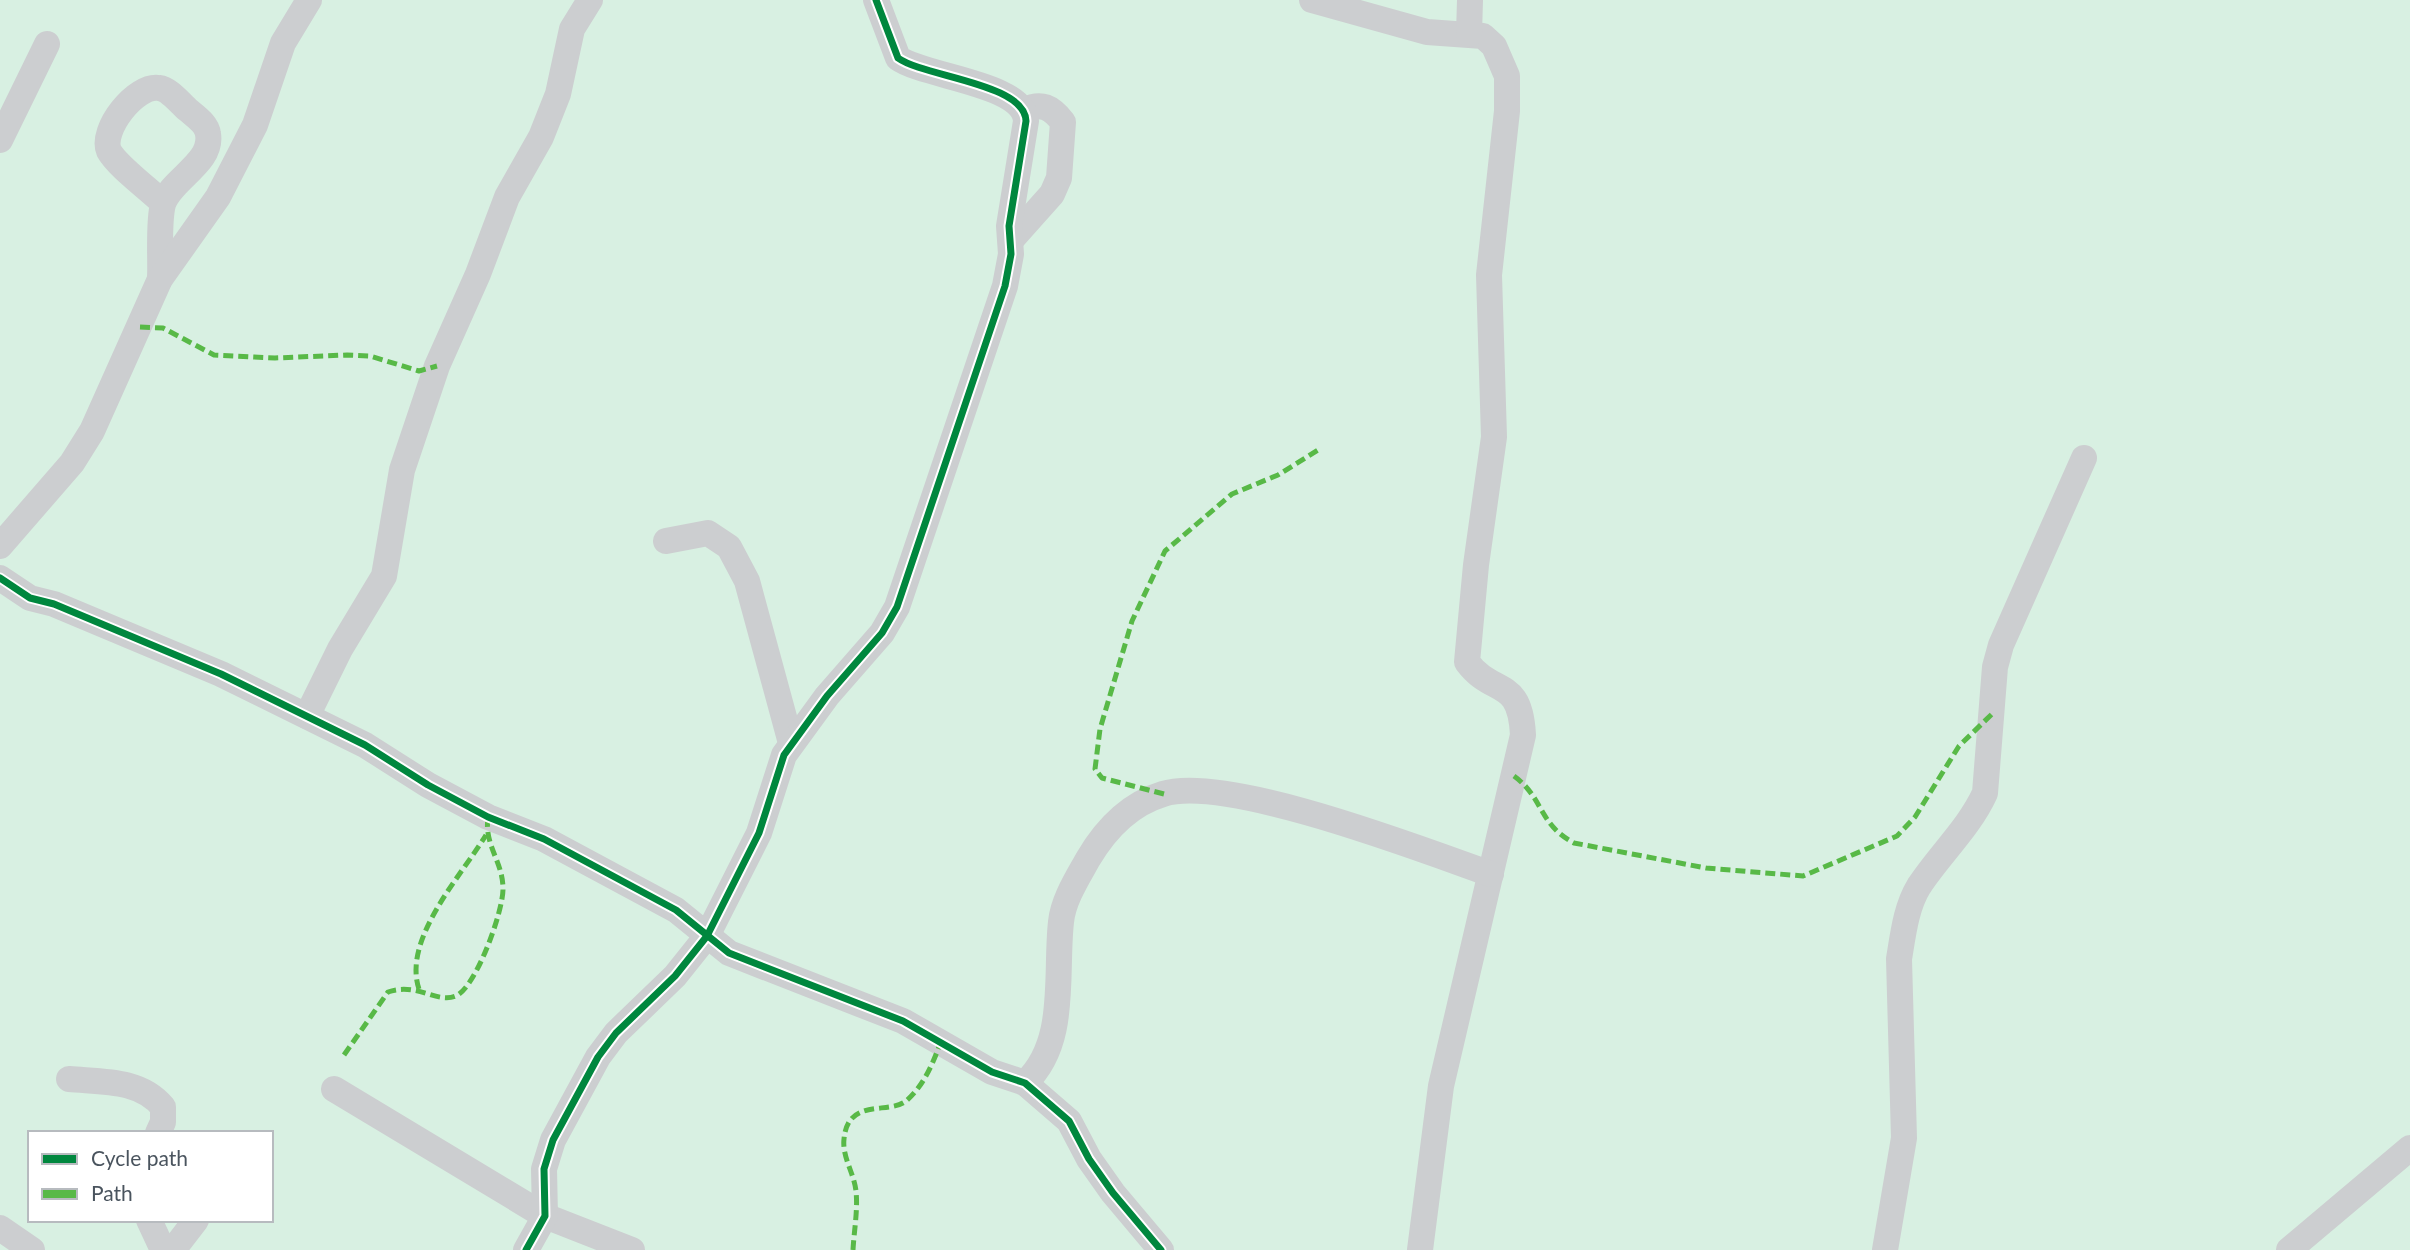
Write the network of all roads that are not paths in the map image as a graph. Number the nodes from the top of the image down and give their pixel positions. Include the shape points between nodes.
1 (309, 0) edge
2 (590, 0) edge
3 (876, 0) edge
4 (1312, 0) edge
5 (1470, 0) edge
6 (1469, 34) junction
7 (47, 44) dead end
8 (1024, 110) junction
9 (0, 140) edge
10 (163, 203) dead end
11 (1011, 240) junction
12 (160, 279) junction
13 (2084, 458) dead end
14 (666, 541) dead end
15 (0, 546) edge
16 (0, 578) edge
17 (307, 716) junction
18 (791, 743) junction
19 (1491, 874) junction
20 (707, 936) junction
21 (69, 1079) dead end
22 (1025, 1083) junction
23 (334, 1089) dead end
24 (159, 1131) edge
25 (2410, 1148) edge
26 (545, 1216) junction
27 (150, 1222) edge
28 (194, 1222) edge
29 (0, 1228) edge
30 (32, 1250) edge
31 (163, 1250) edge
32 (173, 1250) edge
33 (526, 1250) edge
34 (632, 1250) edge
35 (1161, 1250) edge
36 (1420, 1250) edge
37 (1885, 1250) edge
38 (2289, 1250) edge

1 - 12 street via 283,43 255,125 218,197
2 - 17 street via 572,29 558,94 541,137 507,197 436,366 402,470 384,576
3 - 8 street via 898,58 986,87
4 - 6 street via 1427,32
5 - 6 street
6 - 19 street via 1483,36 1494,46 1507,76 1489,275 1494,437 1467,662 1514,697 1522,713 1523,736
7 - 9 street
8 - 11 street
8 - 11 street via 1044,106 1063,122 1059,178 1052,194
10 - 12 street
11 - 18 street via 1005,286 897,607 882,633
12 - 15 street via 92,431 72,463
13 - 37 street via 2001,645 1995,667 1985,793 1976,812 1919,886 1904,932 1899,958 1904,1138
14 - 18 street via 708,533 729,547 747,581
16 - 17 street via 30,598 221,674
17 - 20 street via 476,810 544,839 676,910
18 - 20 street via 760,833
19 - 22 street via 1364,830 1262,802 1186,790 1164,793 1102,836 1069,896 1061,919 1051,1042 1041,1067
19 - 36 street via 1441,1086
20 - 22 street via 729,953 903,1021 992,1072
20 - 26 street via 598,1057 553,1140 544,1170
21 - 24 street via 132,1085 146,1091 163,1107
22 - 35 street via 1069,1121 1113,1193
23 - 26 street
25 - 38 street
26 - 33 street
26 - 34 street
27 - 31 street
28 - 32 street
29 - 30 street

